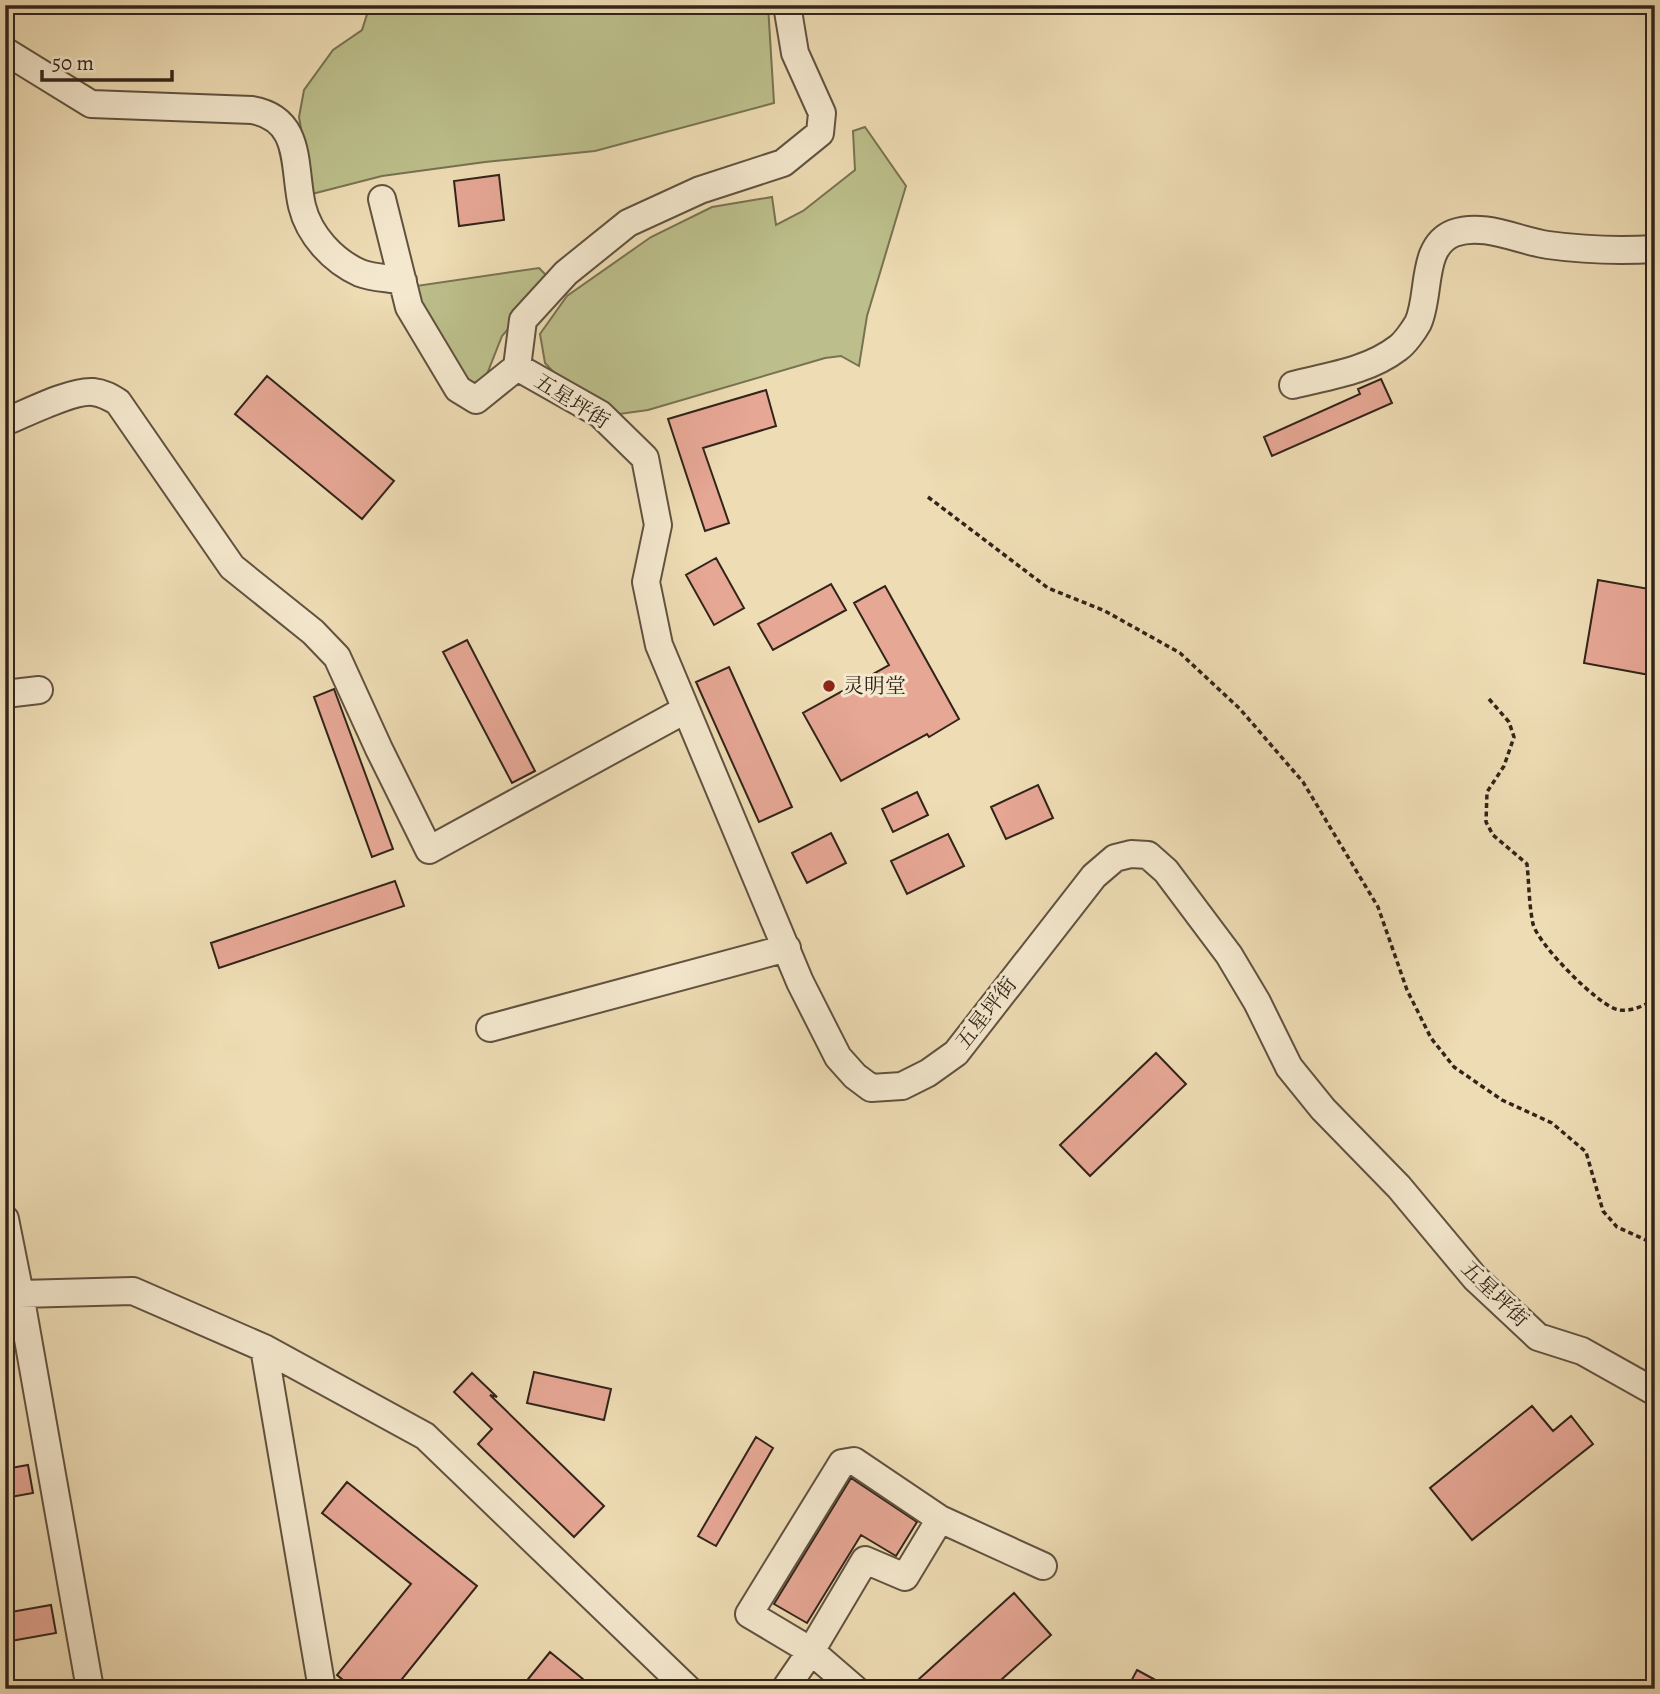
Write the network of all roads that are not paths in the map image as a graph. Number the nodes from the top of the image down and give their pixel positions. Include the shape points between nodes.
1 (787, 5) edge
2 (5, 51) edge
3 (382, 199) dead end
4 (1655, 249) edge
5 (403, 281) junction
6 (517, 367) junction
7 (1293, 385) dead end
8 (5, 422) edge
9 (39, 690) dead end
10 (5, 694) edge
11 (685, 710) junction
12 (787, 948) junction
13 (491, 1028) dead end
14 (5, 1219) edge
15 (20, 1294) junction
16 (264, 1348) junction
17 (1655, 1392) edge
18 (940, 1519) junction
19 (1043, 1566) dead end
20 (811, 1651) junction
21 (89, 1689) edge
22 (322, 1689) edge
23 (688, 1689) edge
24 (785, 1689) edge
25 (856, 1689) edge

1 - 6 street via 795,53 822,113 820,133 783,163 700,190 628,223 566,273 523,320
2 - 5 street via 91,104 252,110 270,115 289,135 302,206 319,241 338,260 363,274
3 - 5 street
4 - 7 street via 1577,248 1473,229 1453,233 1436,247 1418,322 1399,347 1360,369
5 - 6 street via 409,307 458,389 476,400
6 - 11 street, 五星坪街 via 600,414 645,458 659,525 646,582 659,645
8 - 11 street via 77,393 106,395 118,402 232,566 337,657 429,850
9 - 10 street
11 - 12 street, 五星坪街
12 - 13 street
12 - 17 street, 五星坪街 via 838,1057 871,1088 902,1086 956,1053 1094,876 1115,858 1149,855 1229,956 1289,1067 1475,1278 1538,1336 1582,1351
14 - 15 street
15 - 16 street via 133,1291
15 - 21 street
16 - 22 street
16 - 23 street via 425,1436
18 - 19 street
18 - 20 street via 905,1577 864,1560
18 - 20 street via 854,1461 842,1463 749,1614
20 - 24 street
20 - 25 street

